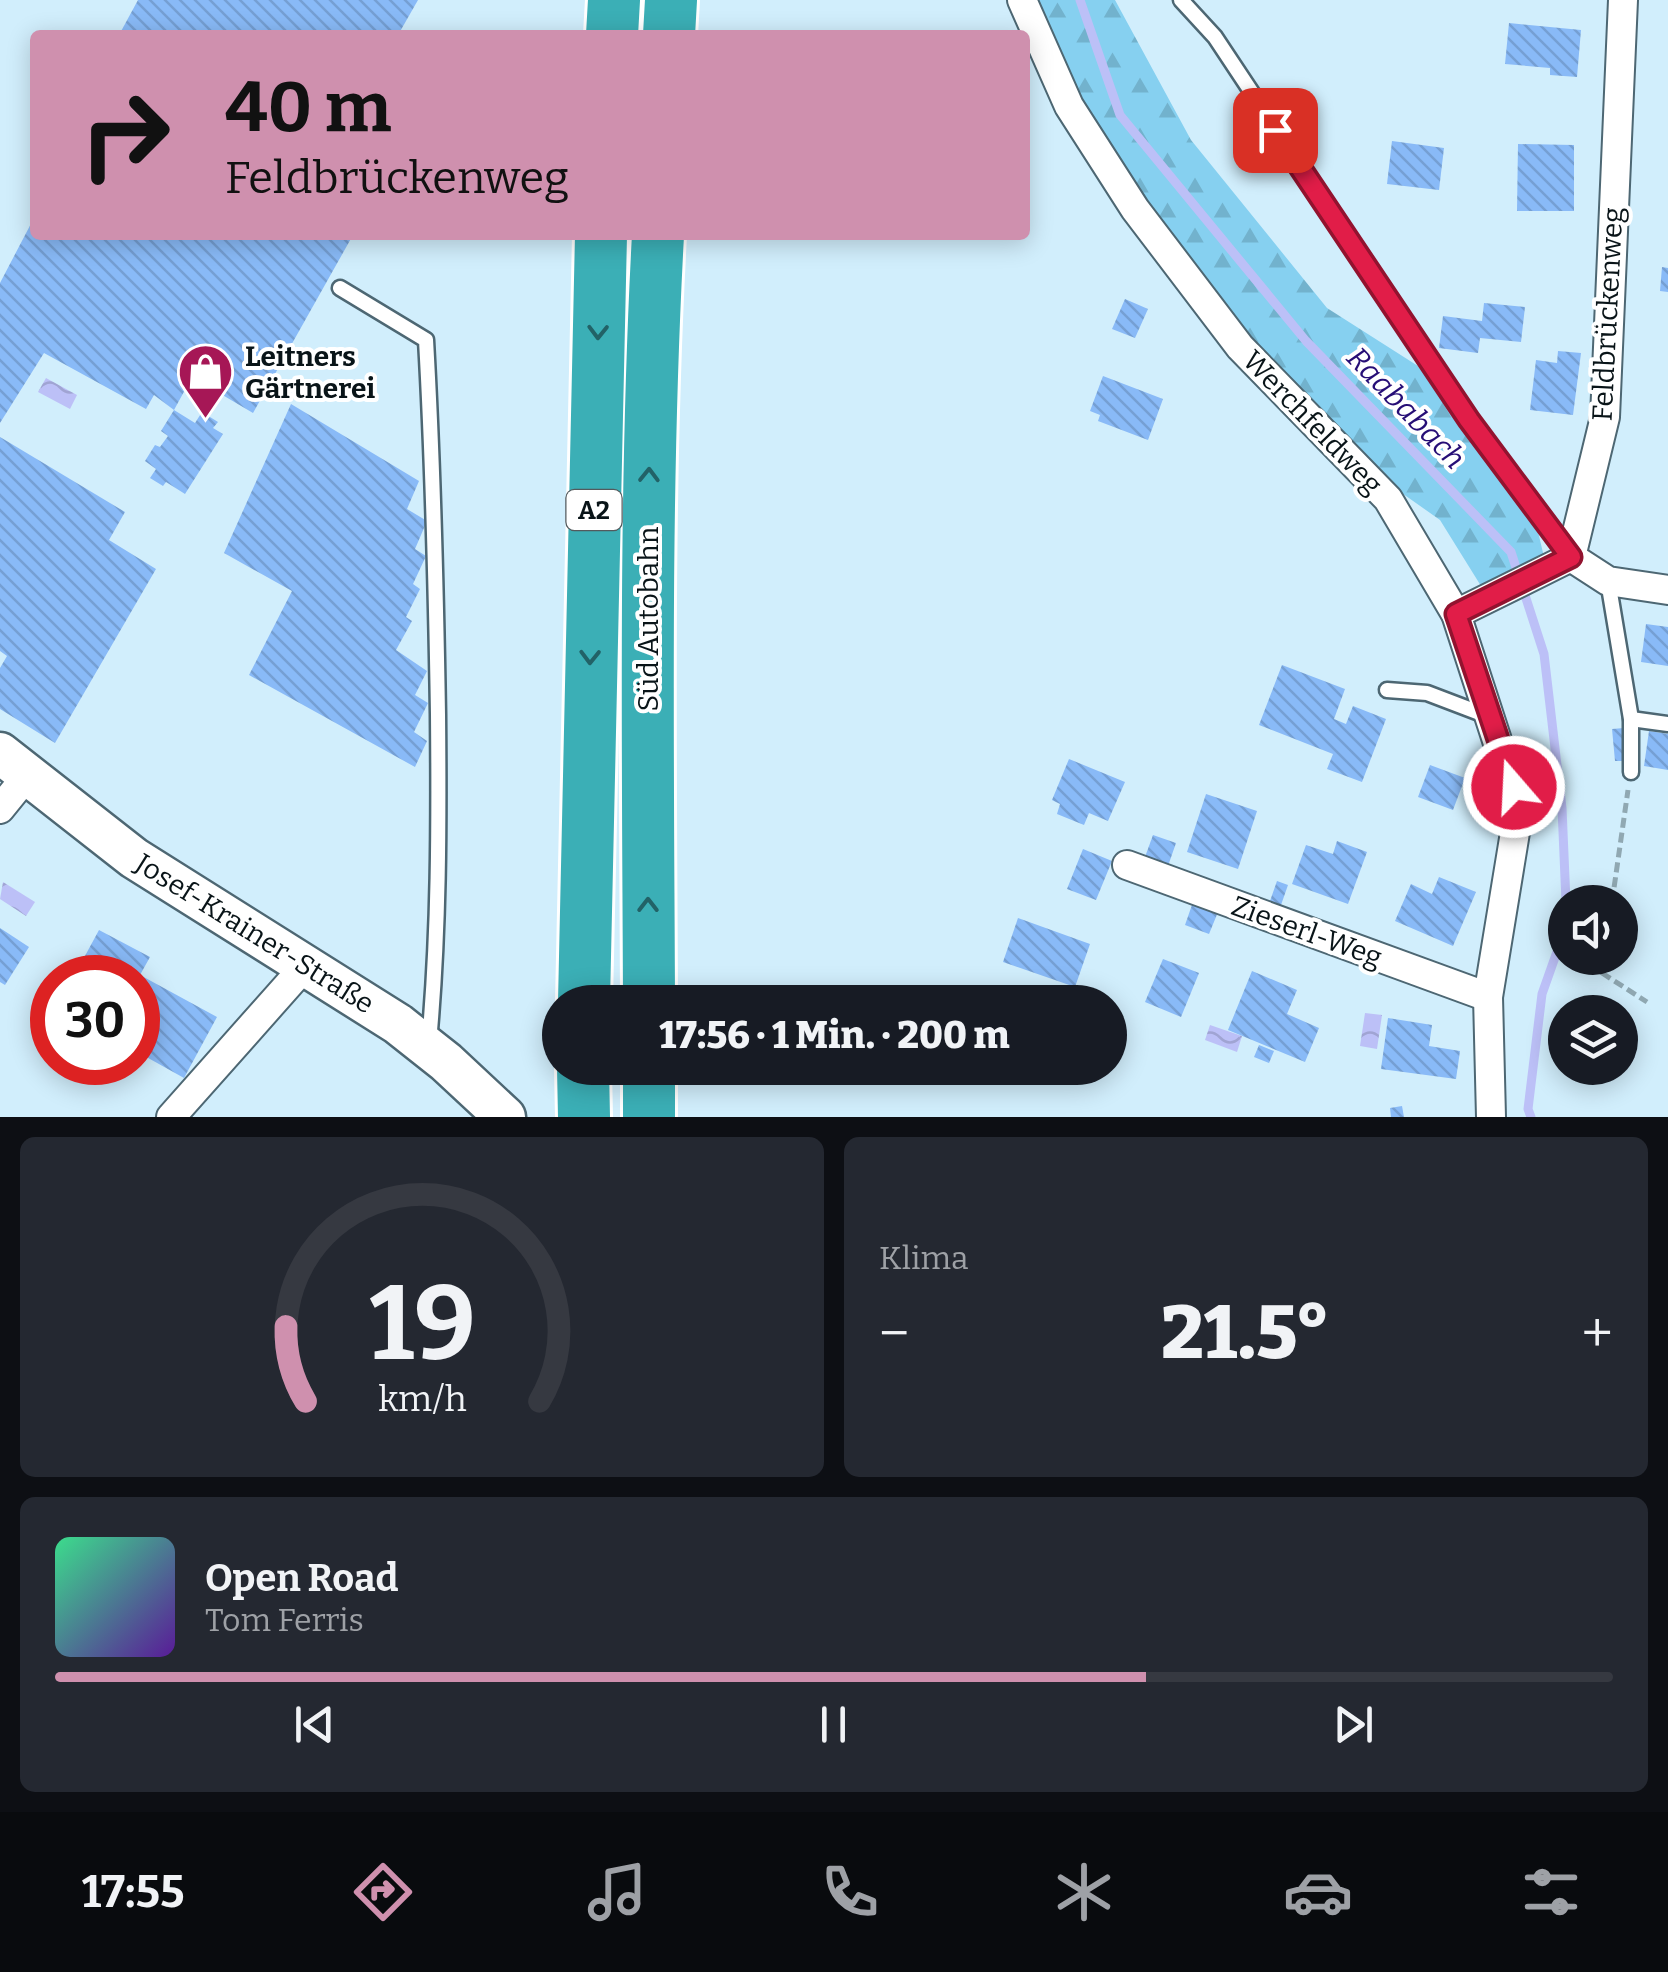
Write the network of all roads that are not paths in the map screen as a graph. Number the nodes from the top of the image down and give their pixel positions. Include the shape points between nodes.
1 (614, 0) edge
2 (671, 0) edge
3 (1022, 0) edge
4 (1181, 0) edge
5 (1623, 0) edge
6 (612, 30) edge
7 (669, 30) edge
8 (601, 240) edge
9 (658, 240) edge
10 (340, 288) dead end
11 (1560, 563) junction
12 (1608, 581) junction
13 (1668, 590) edge
14 (1467, 608) junction
15 (1387, 690) dead end
16 (1491, 717) junction
17 (1631, 719) junction
18 (1668, 724) edge
19 (13, 765) edge
20 (1631, 772) road end
21 (0, 809) edge
22 (1126, 865) dead end
23 (306, 965) junction
24 (584, 985) edge
25 (649, 985) edge
26 (1488, 997) junction
27 (428, 1048) junction
28 (583, 1085) edge
29 (171, 1117) edge
30 (505, 1117) edge
31 (584, 1117) edge
32 (1491, 1117) edge

1 - 6 highway
2 - 7 highway
3 - 14 street, Werchfeldweg via 1069,106 1136,209 1240,348 1388,499
4 - 11 lane via 1215,37
5 - 11 street, Feldbrückenweg via 1604,416
8 -> 24 highway, Süd Autobahn / A2
25 -> 9 highway, Süd Autobahn / A2 via 648,572
10 - 27 lane via 426,340 436,518 438,807
11 - 12 street
11 - 14 street
12 - 13 street
12 - 17 lane
14 - 16 street, Werchfeldweg
15 - 16 lane via 1427,693
16 - 26 street, Werchfeldweg via 1519,808
17 - 18 lane
17 - 20 lane
19 - 21 street
19 - 23 main road, Josef-Krainer-Straße via 134,858
22 - 26 street, Zieserl-Weg
23 - 27 main road, Josef-Krainer-Straße
23 - 29 street
26 - 32 street, Werchfeldweg
27 - 30 main road, Josef-Krainer-Straße
28 - 31 highway

